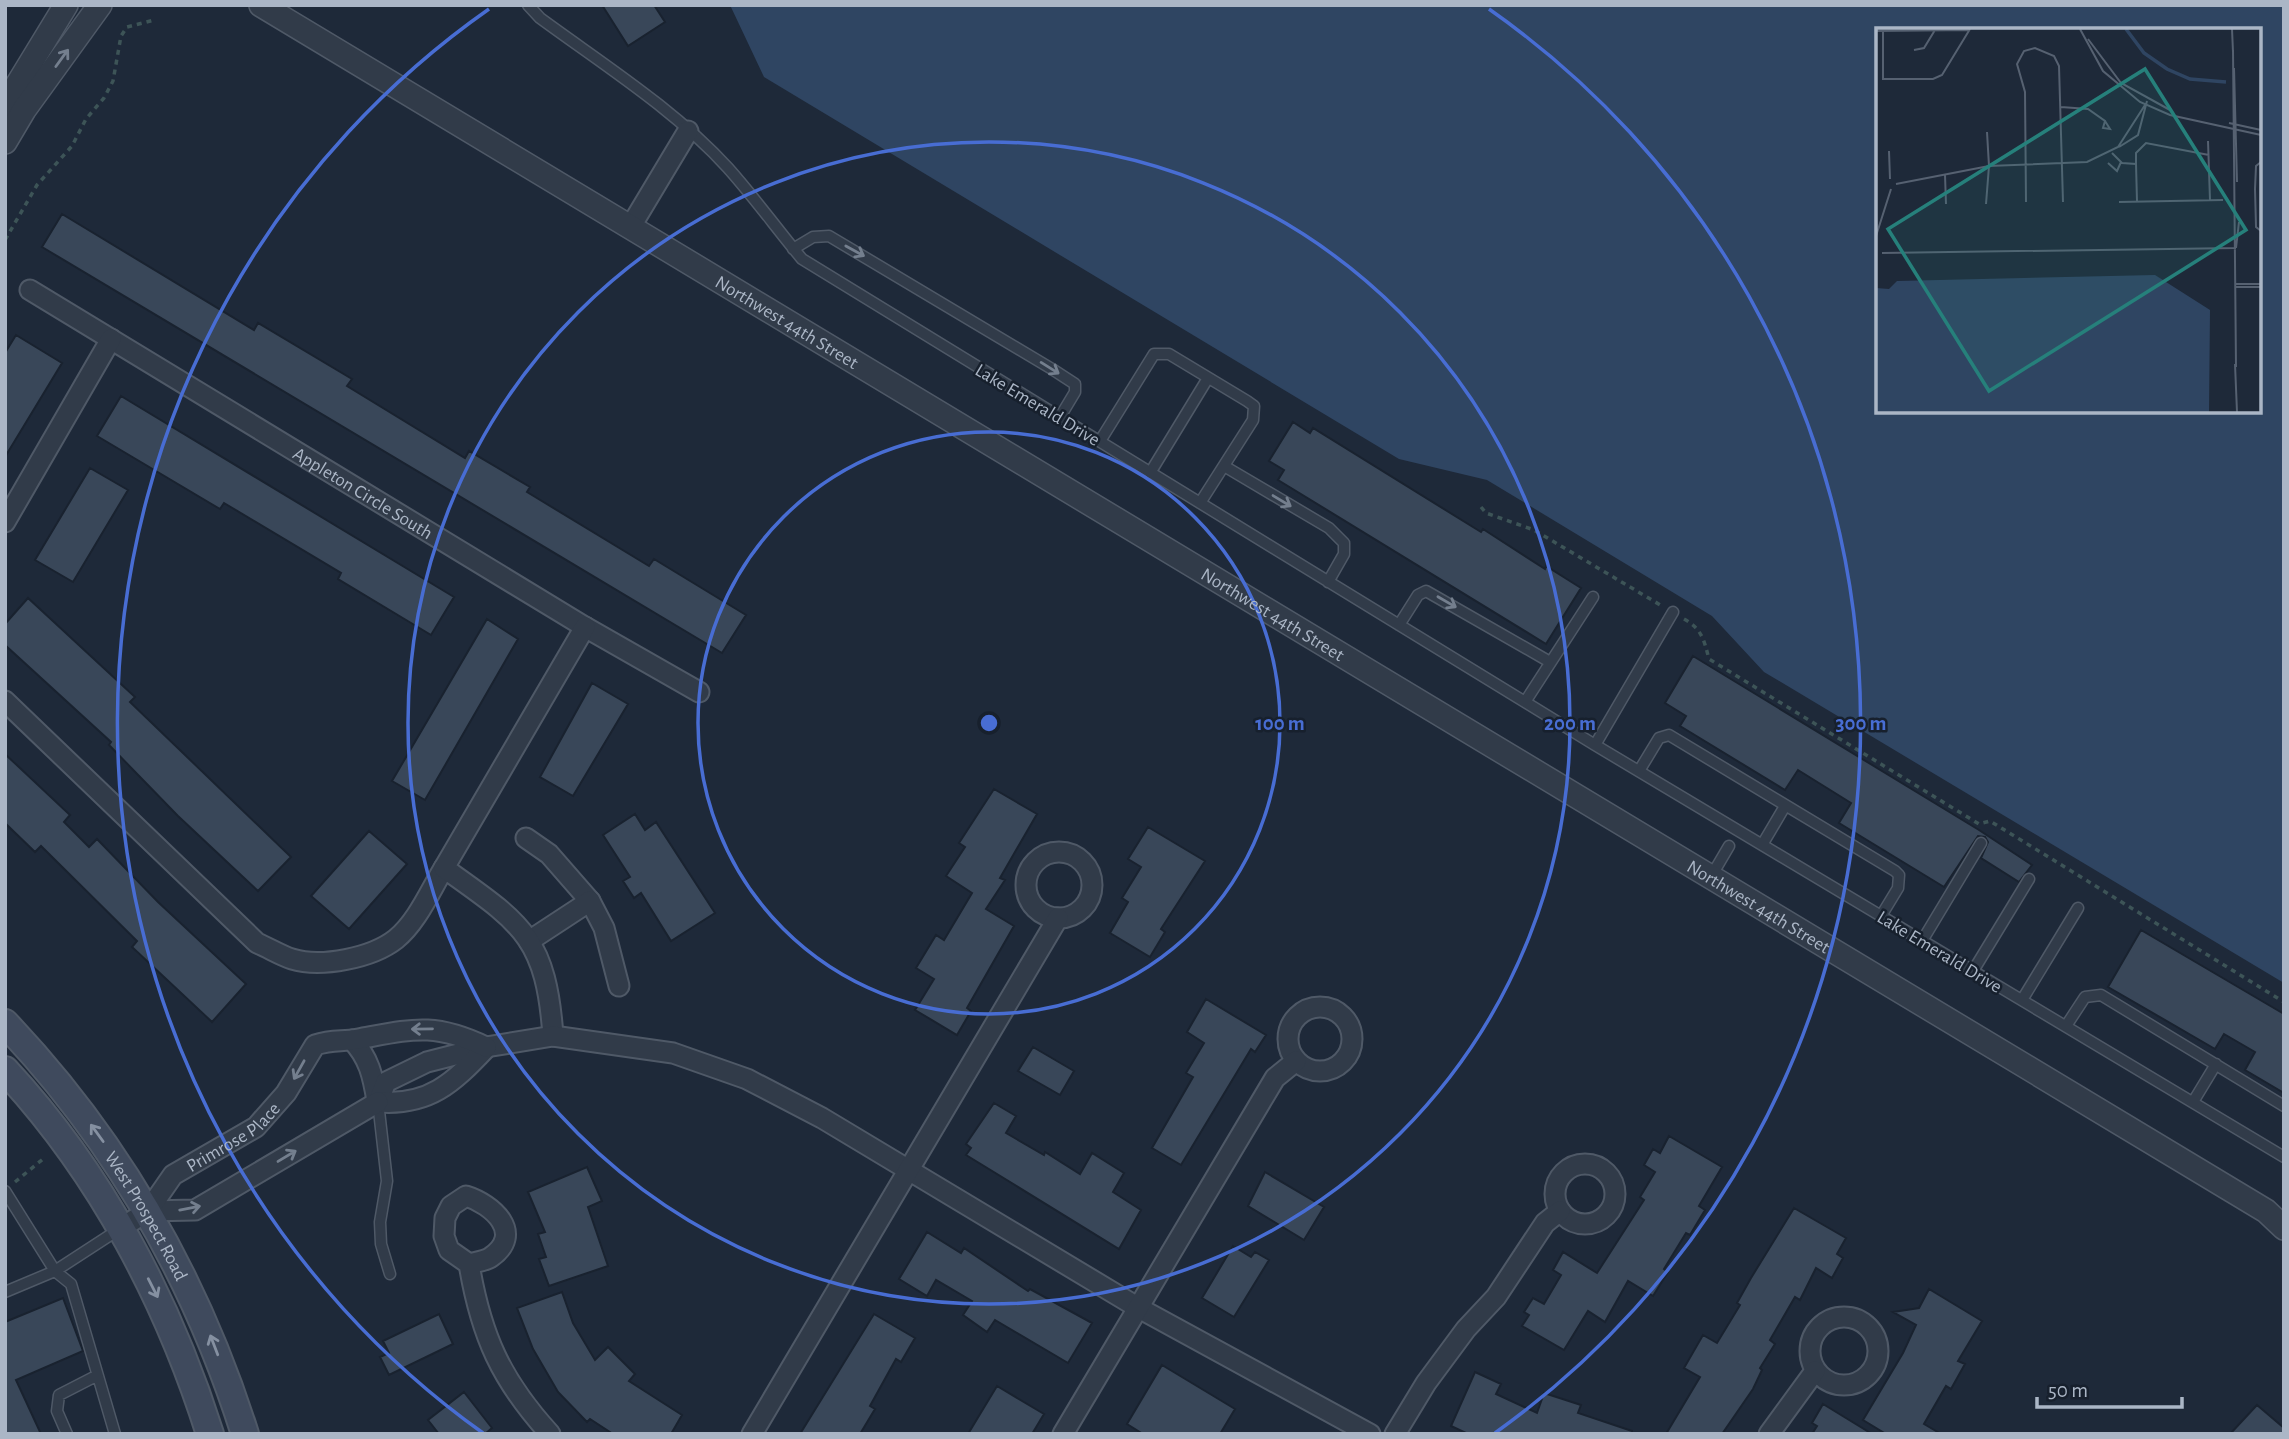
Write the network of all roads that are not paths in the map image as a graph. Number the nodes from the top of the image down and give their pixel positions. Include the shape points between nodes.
1 (66, 5) edge
2 (100, 5) edge
3 (261, 5) edge
4 (528, 5) edge
5 (5, 104) edge
6 (688, 131) junction
7 (5, 142) edge
8 (631, 226) junction
9 (793, 249) junction
10 (30, 290) dead end
11 (111, 339) junction
12 (1208, 378) junction
13 (1060, 417) junction
14 (1100, 442) junction
15 (1224, 466) junction
16 (1150, 473) junction
17 (1200, 503) junction
18 (5, 522) edge
19 (1328, 582) junction
20 (1593, 597) dead end
21 (1673, 612) road end
22 (1399, 625) junction
23 (585, 627) junction
24 (1550, 662) junction
25 (699, 692) dead end
26 (5, 701) edge
27 (1525, 702) junction
28 (1595, 745) junction
29 (1639, 771) junction
30 (1785, 806) junction
31 (526, 838) dead end
32 (1981, 843) dead end
33 (1762, 845) junction
34 (1729, 846) dead end
35 (444, 868) junction
36 (1712, 875) junction
37 (2029, 879) dead end
38 (590, 901) junction
39 (2078, 908) dead end
40 (1881, 916) junction
41 (1058, 918) dead end
42 (529, 941) junction
43 (1922, 941) junction
44 (1973, 971) junction
45 (619, 986) dead end
46 (2022, 1000) junction
47 (5, 1023) edge
48 (2066, 1026) junction
49 (553, 1036) junction
50 (352, 1040) junction
51 (486, 1047) junction
52 (1296, 1061) dead end
53 (2216, 1064) junction
54 (5, 1070) edge
55 (378, 1102) junction
56 (2193, 1102) junction
57 (2284, 1106) edge
58 (2284, 1157) edge
59 (908, 1170) junction
60 (5, 1191) edge
61 (148, 1211) junction
62 (1560, 1211) dead end
63 (2284, 1227) edge
64 (121, 1228) junction
65 (469, 1264) dead end
66 (55, 1271) junction
67 (390, 1274) dead end
68 (5, 1292) edge
69 (1138, 1307) junction
70 (1815, 1371) dead end
71 (96, 1376) junction
72 (66, 1434) edge
73 (114, 1434) edge
74 (210, 1434) edge
75 (244, 1434) edge
76 (550, 1434) edge
77 (752, 1434) edge
78 (1063, 1434) edge
79 (1370, 1434) edge
80 (1395, 1434) edge
81 (1769, 1434) edge

1 - 5 street
7 -> 2 street
3 - 8 street, Northwest 44th Street
4 - 6 lane, Lake Emerald Drive
6 - 8 street
6 - 9 lane, Lake Emerald Drive via 727,167
8 - 36 street, Northwest 44th Street
9 - 13 lane, Lake Emerald Drive via 802,259
9 -> 13 lane via 813,237 829,236 1052,369 1075,384
10 - 11 street, Appleton Circle South
11 - 18 street
11 - 23 street, Appleton Circle South
12 - 14 lane via 1169,354 1154,354
12 - 15 lane via 1247,401 1255,412
12 - 16 lane
13 - 14 lane, Lake Emerald Drive
14 - 16 lane, Lake Emerald Drive
15 - 17 lane
15 -> 19 lane via 1329,528 1344,543 1344,554
16 - 17 lane, Lake Emerald Drive
17 - 19 lane, Lake Emerald Drive
19 - 22 lane, Lake Emerald Drive
20 - 24 lane
21 - 28 lane
22 -> 24 lane via 1418,595 1426,591
22 - 27 lane, Lake Emerald Drive
23 - 25 street, Appleton Circle South
23 - 35 street
24 - 27 lane
26 - 35 street via 257,943 293,960 336,961 367,955 395,940
27 - 28 lane, Lake Emerald Drive
28 - 29 lane, Lake Emerald Drive
29 - 30 lane via 1659,738 1669,735
29 - 33 lane, Lake Emerald Drive
30 - 33 lane
30 - 40 lane via 1899,875 1898,888
31 - 38 street via 549,854
32 - 43 lane
33 - 40 lane, Lake Emerald Drive
34 - 36 lane
35 - 42 street via 496,905
36 - 63 street, Northwest 44th Street via 2266,1211
37 - 44 lane
38 - 42 street
38 - 45 street via 604,928
39 - 46 lane
40 - 43 lane, Lake Emerald Drive
41 - 59 street
42 - 49 street via 543,967
43 - 44 lane, Lake Emerald Drive
44 - 46 lane, Lake Emerald Drive
46 - 48 lane, Lake Emerald Drive
61 -> 47 main road, West Prospect Road via 91,1125
48 - 53 lane via 2085,998 2102,995
48 - 56 lane, Lake Emerald Drive
49 - 51 street
49 - 59 street via 673,1053 747,1079
51 -> 50 street, Primrose Place via 434,1029 414,1028
50 - 55 street via 373,1074
50 -> 61 street, Primrose Place via 335,1038 315,1045 286,1093 256,1127 173,1175
51 - 55 street via 455,1081 429,1096
51 - 55 street via 398,1073 386,1082
52 - 69 street via 1275,1078
53 - 56 lane
53 - 57 lane
54 - 64 main road, West Prospect Road via 61,1139
61 -> 55 street via 195,1210
55 - 67 lane via 387,1181 380,1222
56 - 58 lane, Lake Emerald Drive
59 - 69 street
59 - 77 street
60 - 66 lane
61 - 64 street
75 -> 61 main road, West Prospect Road via 200,1310
62 - 80 street via 1545,1223 1496,1297 1434,1372
64 - 66 lane
64 -> 74 main road, West Prospect Road via 172,1329
65 - 76 street via 493,1356
66 - 68 lane
66 - 71 lane via 71,1284
69 - 78 street
69 - 79 street
70 - 81 street
71 - 72 lane via 60,1395 57,1410
71 - 73 lane

